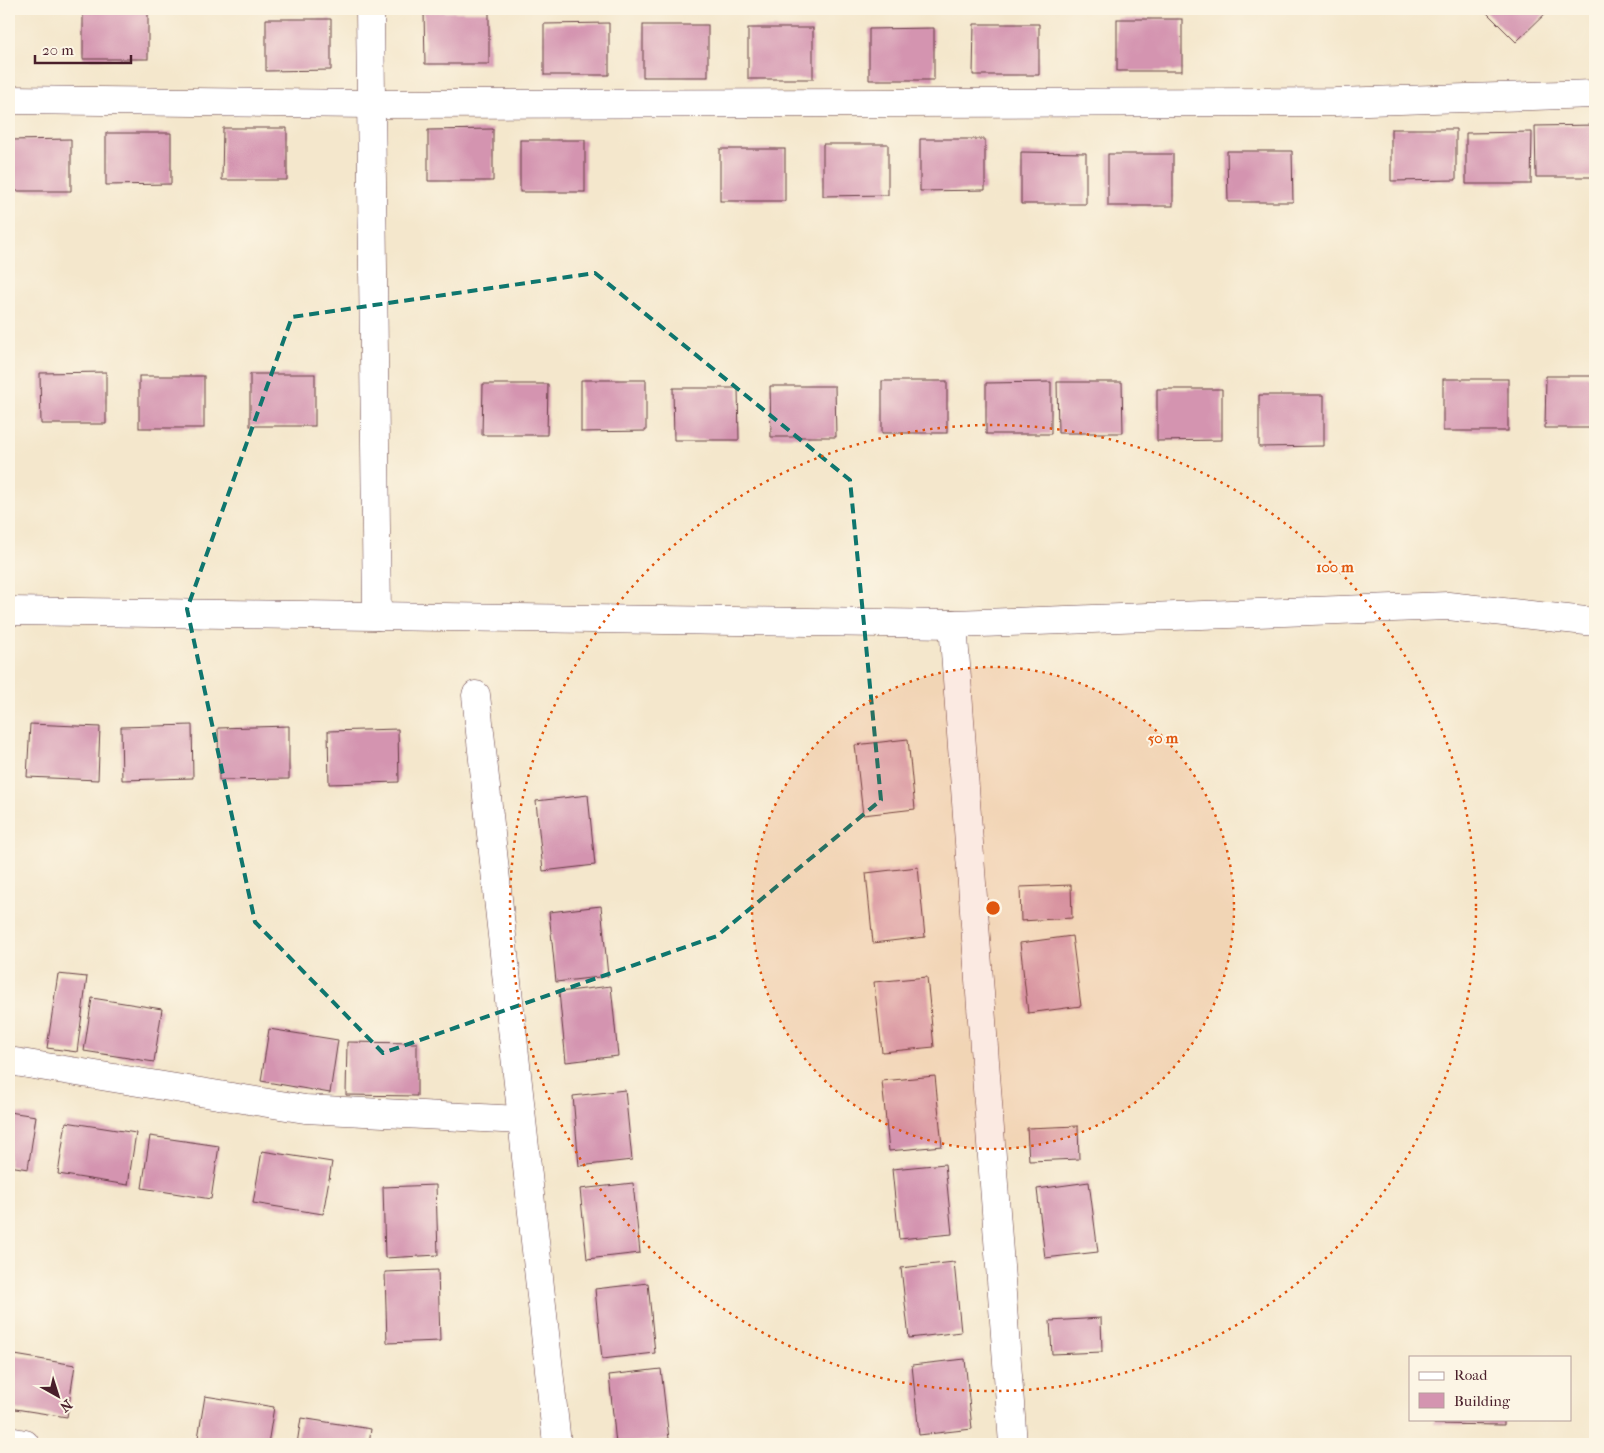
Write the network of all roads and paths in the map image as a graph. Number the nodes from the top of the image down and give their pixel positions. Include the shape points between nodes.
1 (370, 9) edge
2 (1595, 94) edge
3 (9, 100) edge
4 (371, 104) junction
5 (9, 611) edge
6 (377, 616) junction
7 (1595, 622) edge
8 (953, 624) junction
9 (476, 695) dead end
10 (9, 1061) edge
11 (521, 1120) junction
12 (9, 1441) edge
13 (25, 1444) edge
14 (557, 1444) edge
15 (1013, 1444) edge

1 - 4 street
2 - 4 street via 1335,102
3 - 4 street
4 - 6 street
5 - 6 street
6 - 8 street
7 - 8 street via 1448,606
8 - 15 street
9 - 11 street
10 - 11 street via 305,1109
11 - 14 street
12 - 13 street

